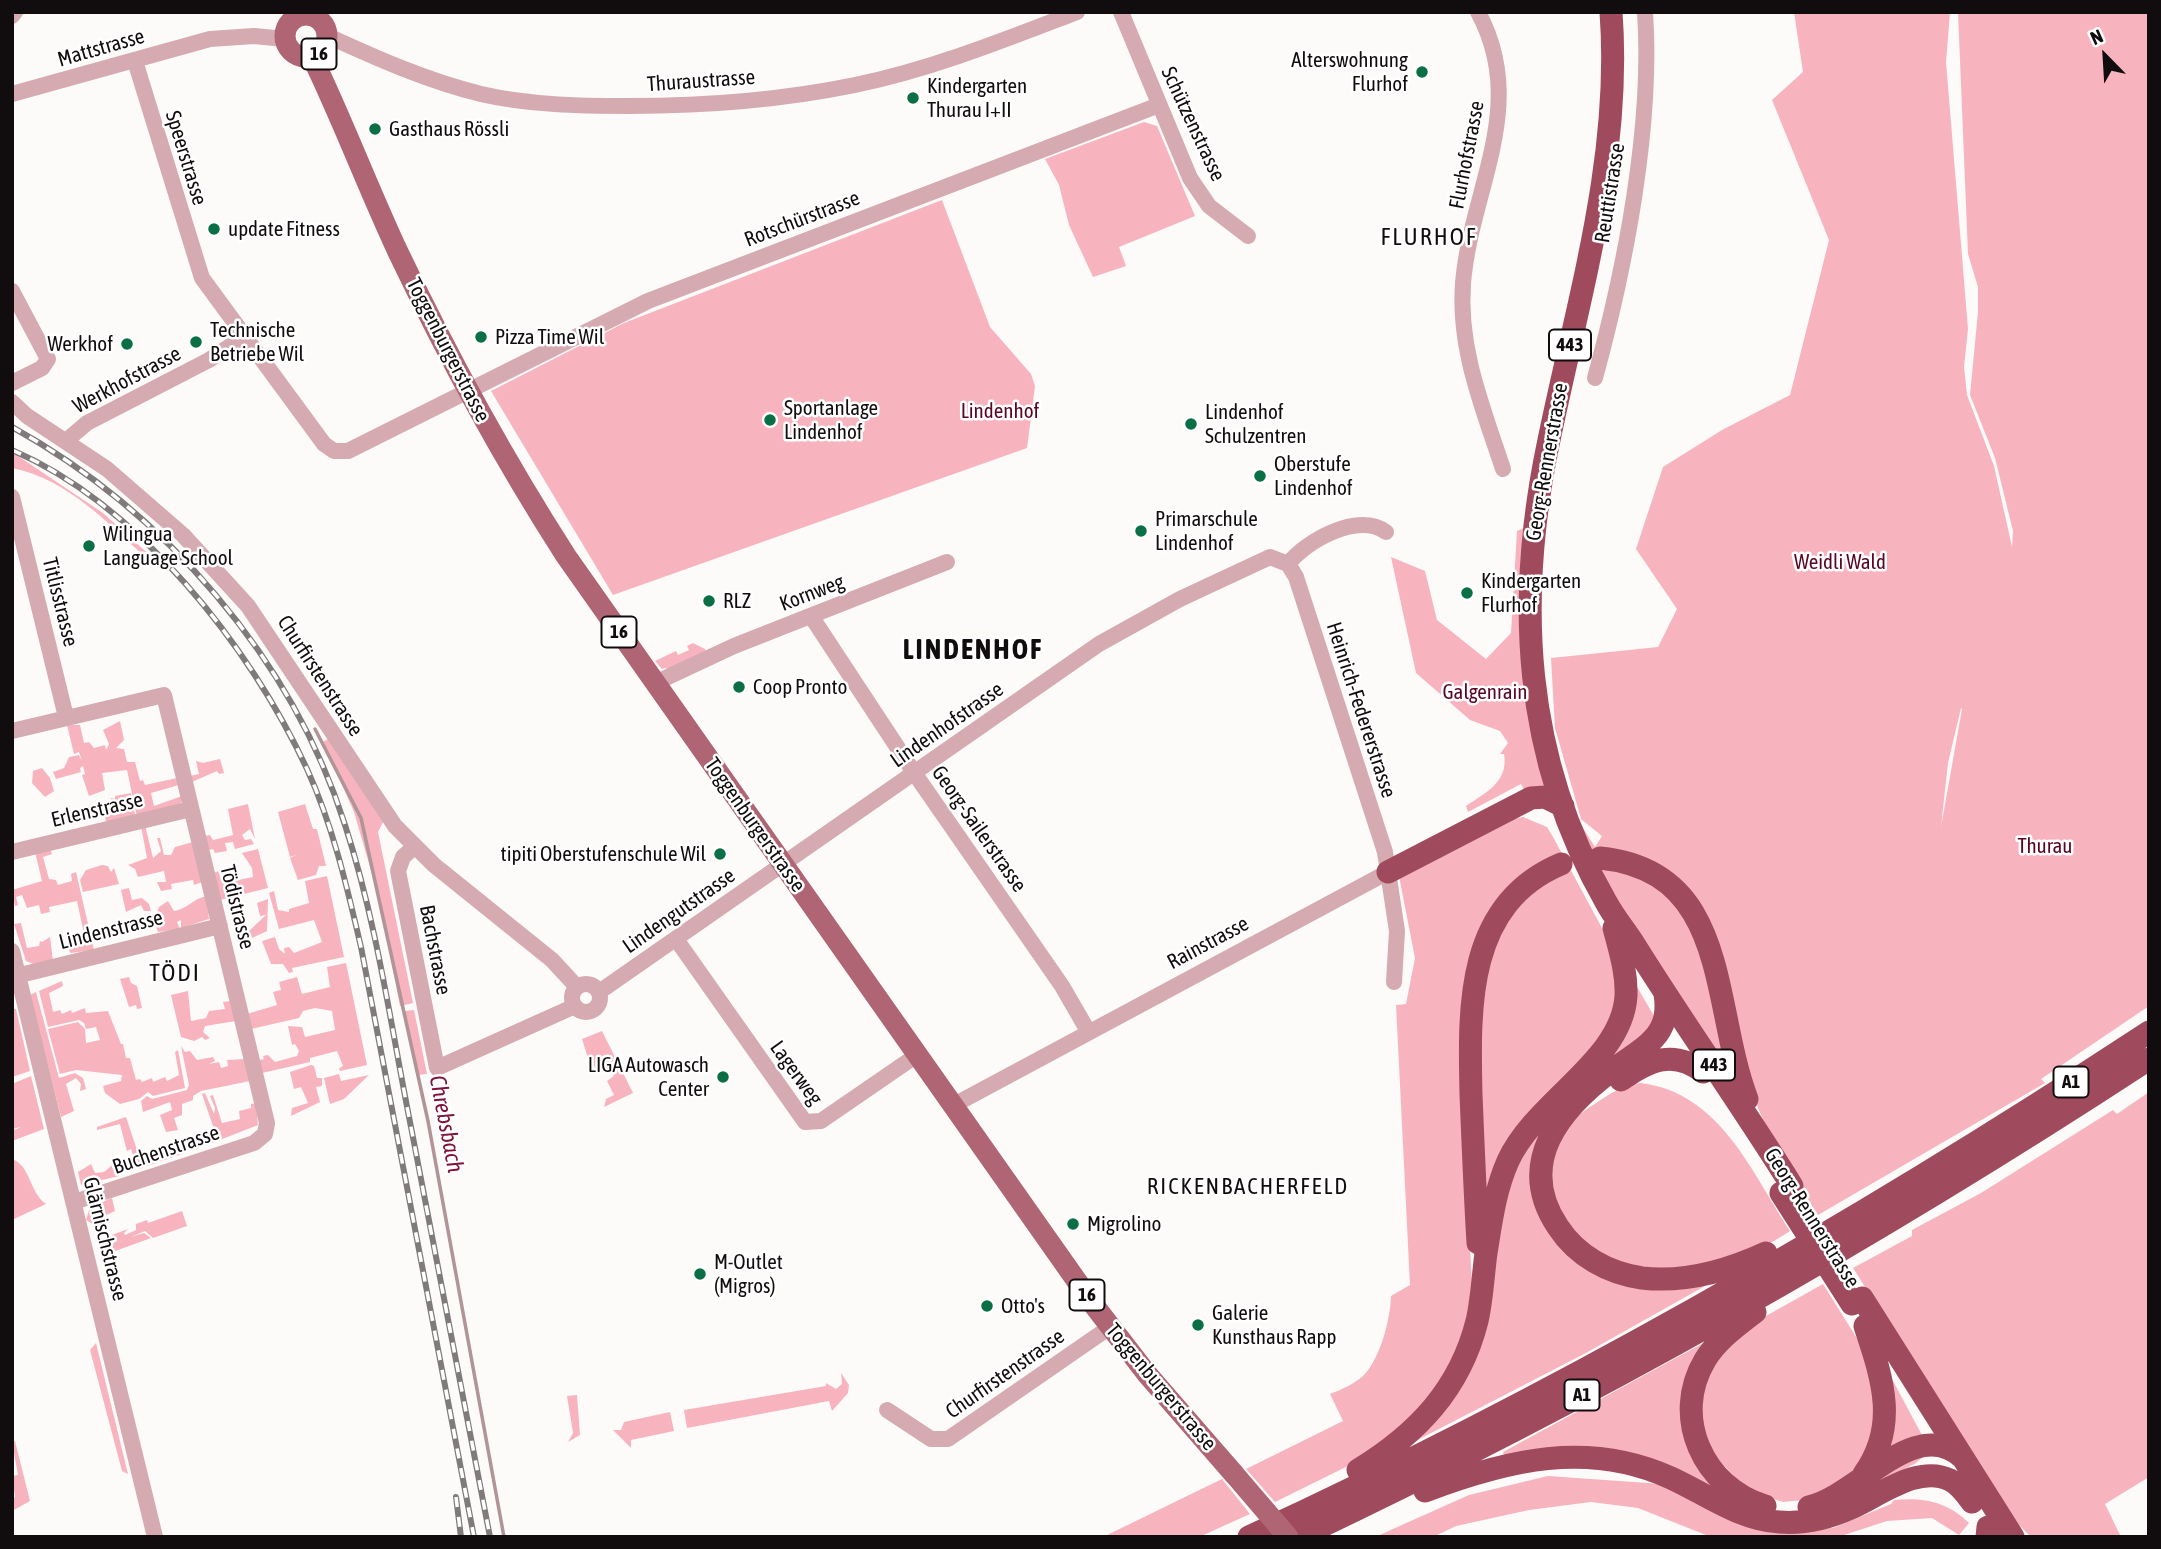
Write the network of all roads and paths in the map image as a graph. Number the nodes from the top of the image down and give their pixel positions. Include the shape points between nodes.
1 (1077, 12) edge
2 (1121, 12) edge
3 (1478, 12) edge
4 (1611, 12) edge
5 (1645, 12) edge
6 (312, 14) edge
7 (288, 25) edge
8 (328, 36) junction
9 (312, 57) junction
10 (135, 61) junction
11 (12, 94) edge
12 (1159, 105) junction
13 (1248, 236) dead end
14 (12, 291) edge
15 (244, 337) junction
16 (1595, 378) dead end
17 (12, 383) edge
18 (467, 391) junction
19 (12, 401) edge
20 (67, 440) junction
21 (1503, 470) dead end
22 (12, 497) edge
23 (1386, 532) dead end
24 (947, 562) dead end
25 (1288, 564) junction
26 (811, 616) junction
27 (655, 683) junction
28 (66, 717) junction
29 (12, 731) edge
30 (915, 774) junction
31 (1563, 806) junction
32 (191, 809) junction
33 (415, 847) junction
34 (12, 852) edge
35 (1600, 858) dead end
36 (783, 864) junction
37 (1562, 864) dead end
38 (1388, 872) junction
39 (1606, 903) junction
40 (220, 926) junction
41 (1614, 929) junction
42 (676, 939) junction
43 (12, 951) edge
44 (15, 976) edge
45 (1394, 982) dead end
46 (577, 987) junction
47 (599, 992) junction
48 (1665, 994) junction
49 (575, 1006) junction
50 (1665, 1020) junction
51 (1088, 1031) junction
52 (2149, 1032) edge
53 (917, 1055) junction
54 (2149, 1059) edge
55 (1703, 1072) junction
56 (952, 1106) junction
57 (1571, 1106) junction
58 (266, 1130) joint
59 (1762, 1138) junction
60 (1786, 1190) junction
61 (75, 1202) junction
62 (1857, 1214) junction
63 (1840, 1250) junction
64 (1480, 1291) junction
65 (1857, 1301) junction
66 (1866, 1326) junction
67 (1110, 1327) junction
68 (887, 1410) dead end
69 (1934, 1412) junction
70 (1937, 1444) junction
71 (1962, 1458) junction
72 (1856, 1485) junction
73 (1883, 1491) junction
74 (1972, 1502) junction
75 (1309, 1532) edge
76 (1990, 1534) edge
77 (155, 1537) edge
78 (1246, 1537) edge
79 (1288, 1537) edge
80 (2013, 1537) edge

1 - 8 street, Thuraustrasse via 963,54 855,85 729,102 657,106 567,104 484,94 404,70
2 - 12 street, Schützenstrasse
3 - 21 street, Flurhofstrasse via 1496,58 1501,100 1463,281 1464,343
4 - 31 highway, Georg-Rennerstrasse / 443 via 1613,78 1606,166 1535,517 1529,589 1532,678
5 - 16 street, Reuttistrasse via 1646,79 1637,171
6 - 7 main road, 16
6 - 8 main road, 16 via 324,24
7 - 9 main road, 16 via 292,52
7 - 10 street, Mattstrasse
8 - 9 main road, 16 via 322,51
9 - 18 main road, Toggenburgerstrasse / 16 via 398,253
10 - 11 street, Mattstrasse
10 - 15 street, Speerstrasse via 196,265
12 - 13 street, Schützenstrasse via 1190,178 1209,206
12 - 18 street, Rotschürstrasse via 648,301
14 - 17 street via 48,359 42,368
15 - 18 street, Speerstrasse via 324,444 334,451 348,451
15 - 20 street, Werkhofstrasse via 87,423
18 - 27 main road, Toggenburgerstrasse / 16 via 547,526
19 - 20 street, Churfirstenstrasse via 27,416
20 - 33 street, Churfirstenstrasse via 157,510 231,584 285,658 381,808
22 - 28 street, Titlisstrasse
23 - 25 street via 1372,526 1346,528 1308,544
24 - 26 street, Kornweg
25 - 30 street, Lindenhofstrasse via 1275,557 1255,561 1124,629
25 - 38 street, Heinrich-Federerstrasse
26 - 27 street, Kornweg
26 - 30 street, Georg-Sailerstrasse
27 - 36 main road, Toggenburgerstrasse / 16
28 - 29 street
28 - 32 street, Tödistrasse via 164,695
30 - 36 street, Lindenhofstrasse
30 - 51 street, Georg-Sailerstrasse via 1062,986
31 - 38 highway via 1545,797 1531,798
31 - 39 highway, Georg-Rennerstrasse / 443
32 - 34 street, Erlenstrasse
32 - 40 street, Tödistrasse
33 - 46 street, Churfirstenstrasse via 552,960
33 - 49 street, Bachstrasse via 402,857 398,871 437,1068
35 - 59 highway via 1628,862 1654,873 1673,887 1697,916 1713,955 1736,1068
36 - 42 street, Lindengutstrasse
36 - 53 main road, Toggenburgerstrasse / 16
37 - 64 highway via 1516,893 1487,939 1475,976 1469,1045
38 - 45 street via 1397,931
38 - 51 street, Rainstrasse
39 - 41 highway, Georg-Rennerstrasse / 443
39 - 48 highway, Georg-Rennerstrasse / 443
40 - 44 street, Lindenstrasse
40 - 58 street, Tödistrasse
41 - 50 highway, Georg-Rennerstrasse / 443
41 - 64 highway via 1626,994 1620,1023 1601,1053 1538,1115 1514,1149 1497,1193
42 - 47 street, Lindengutstrasse
42 - 53 street, Lagerweg via 805,1122 821,1121
43 - 44 street, Glärnischstrasse
44 - 61 street, Glärnischstrasse
46 - 47 street via 589,984
46 - 49 street
47 - 49 street via 599,1004 593,1010 585,1012
48 - 50 highway
48 - 59 highway, Georg-Rennerstrasse / 443
50 - 55 highway, Georg-Rennerstrasse / 443
50 - 57 highway via 1656,1036
51 - 56 street, Rainstrasse
52 - 62 highway, A1
53 - 56 main road, Toggenburgerstrasse / 16
54 - 63 highway, A1
55 - 57 highway via 1682,1059 1666,1058
55 - 60 highway, Georg-Rennerstrasse / 443
56 - 67 main road, Toggenburgerstrasse / 16
57 - 62 highway via 1558,1119 1545,1150 1541,1173 1545,1200 1567,1239 1588,1258 1612,1270 1652,1279 1719,1271 1770,1252 1830,1219
58 - 61 street, Buchenstrasse via 254,1143
59 - 60 highway, Georg-Rennerstrasse / 443
60 - 65 highway, Georg-Rennerstrasse / 443, bridge
61 - 77 street, Glärnischstrasse
62 - 78 highway, A1 via 1567,1379
63 - 72 highway via 1717,1345 1697,1377 1691,1416 1697,1445 1710,1469 1728,1488 1751,1501 1783,1509 1807,1507
63 - 75 highway, A1 via 1580,1396
64 - 78 highway via 1478,1318 1466,1355 1449,1389 1427,1417 1370,1463
65 - 66 highway, Georg-Rennerstrasse / 443
65 - 69 highway, Georg-Rennerstrasse / 443
66 - 70 highway, Georg-Rennerstrasse / 443
66 - 72 highway via 1886,1398 1886,1425 1874,1460
67 - 68 street, Churfirstenstrasse via 948,1438 926,1437
67 - 79 main road, Toggenburgerstrasse / 16, bridge
69 - 70 highway
69 - 71 highway, Georg-Rennerstrasse
70 - 71 highway
70 - 72 highway via 1906,1449
70 - 73 highway via 1926,1460
70 - 74 highway, Georg-Rennerstrasse / 443
71 - 80 highway, Georg-Rennerstrasse
73 - 74 highway via 1931,1475 1951,1480
73 - 75 highway via 1823,1518 1772,1521 1735,1510 1633,1463 1594,1456 1553,1456 1492,1467
74 - 76 highway, Georg-Rennerstrasse / 443

